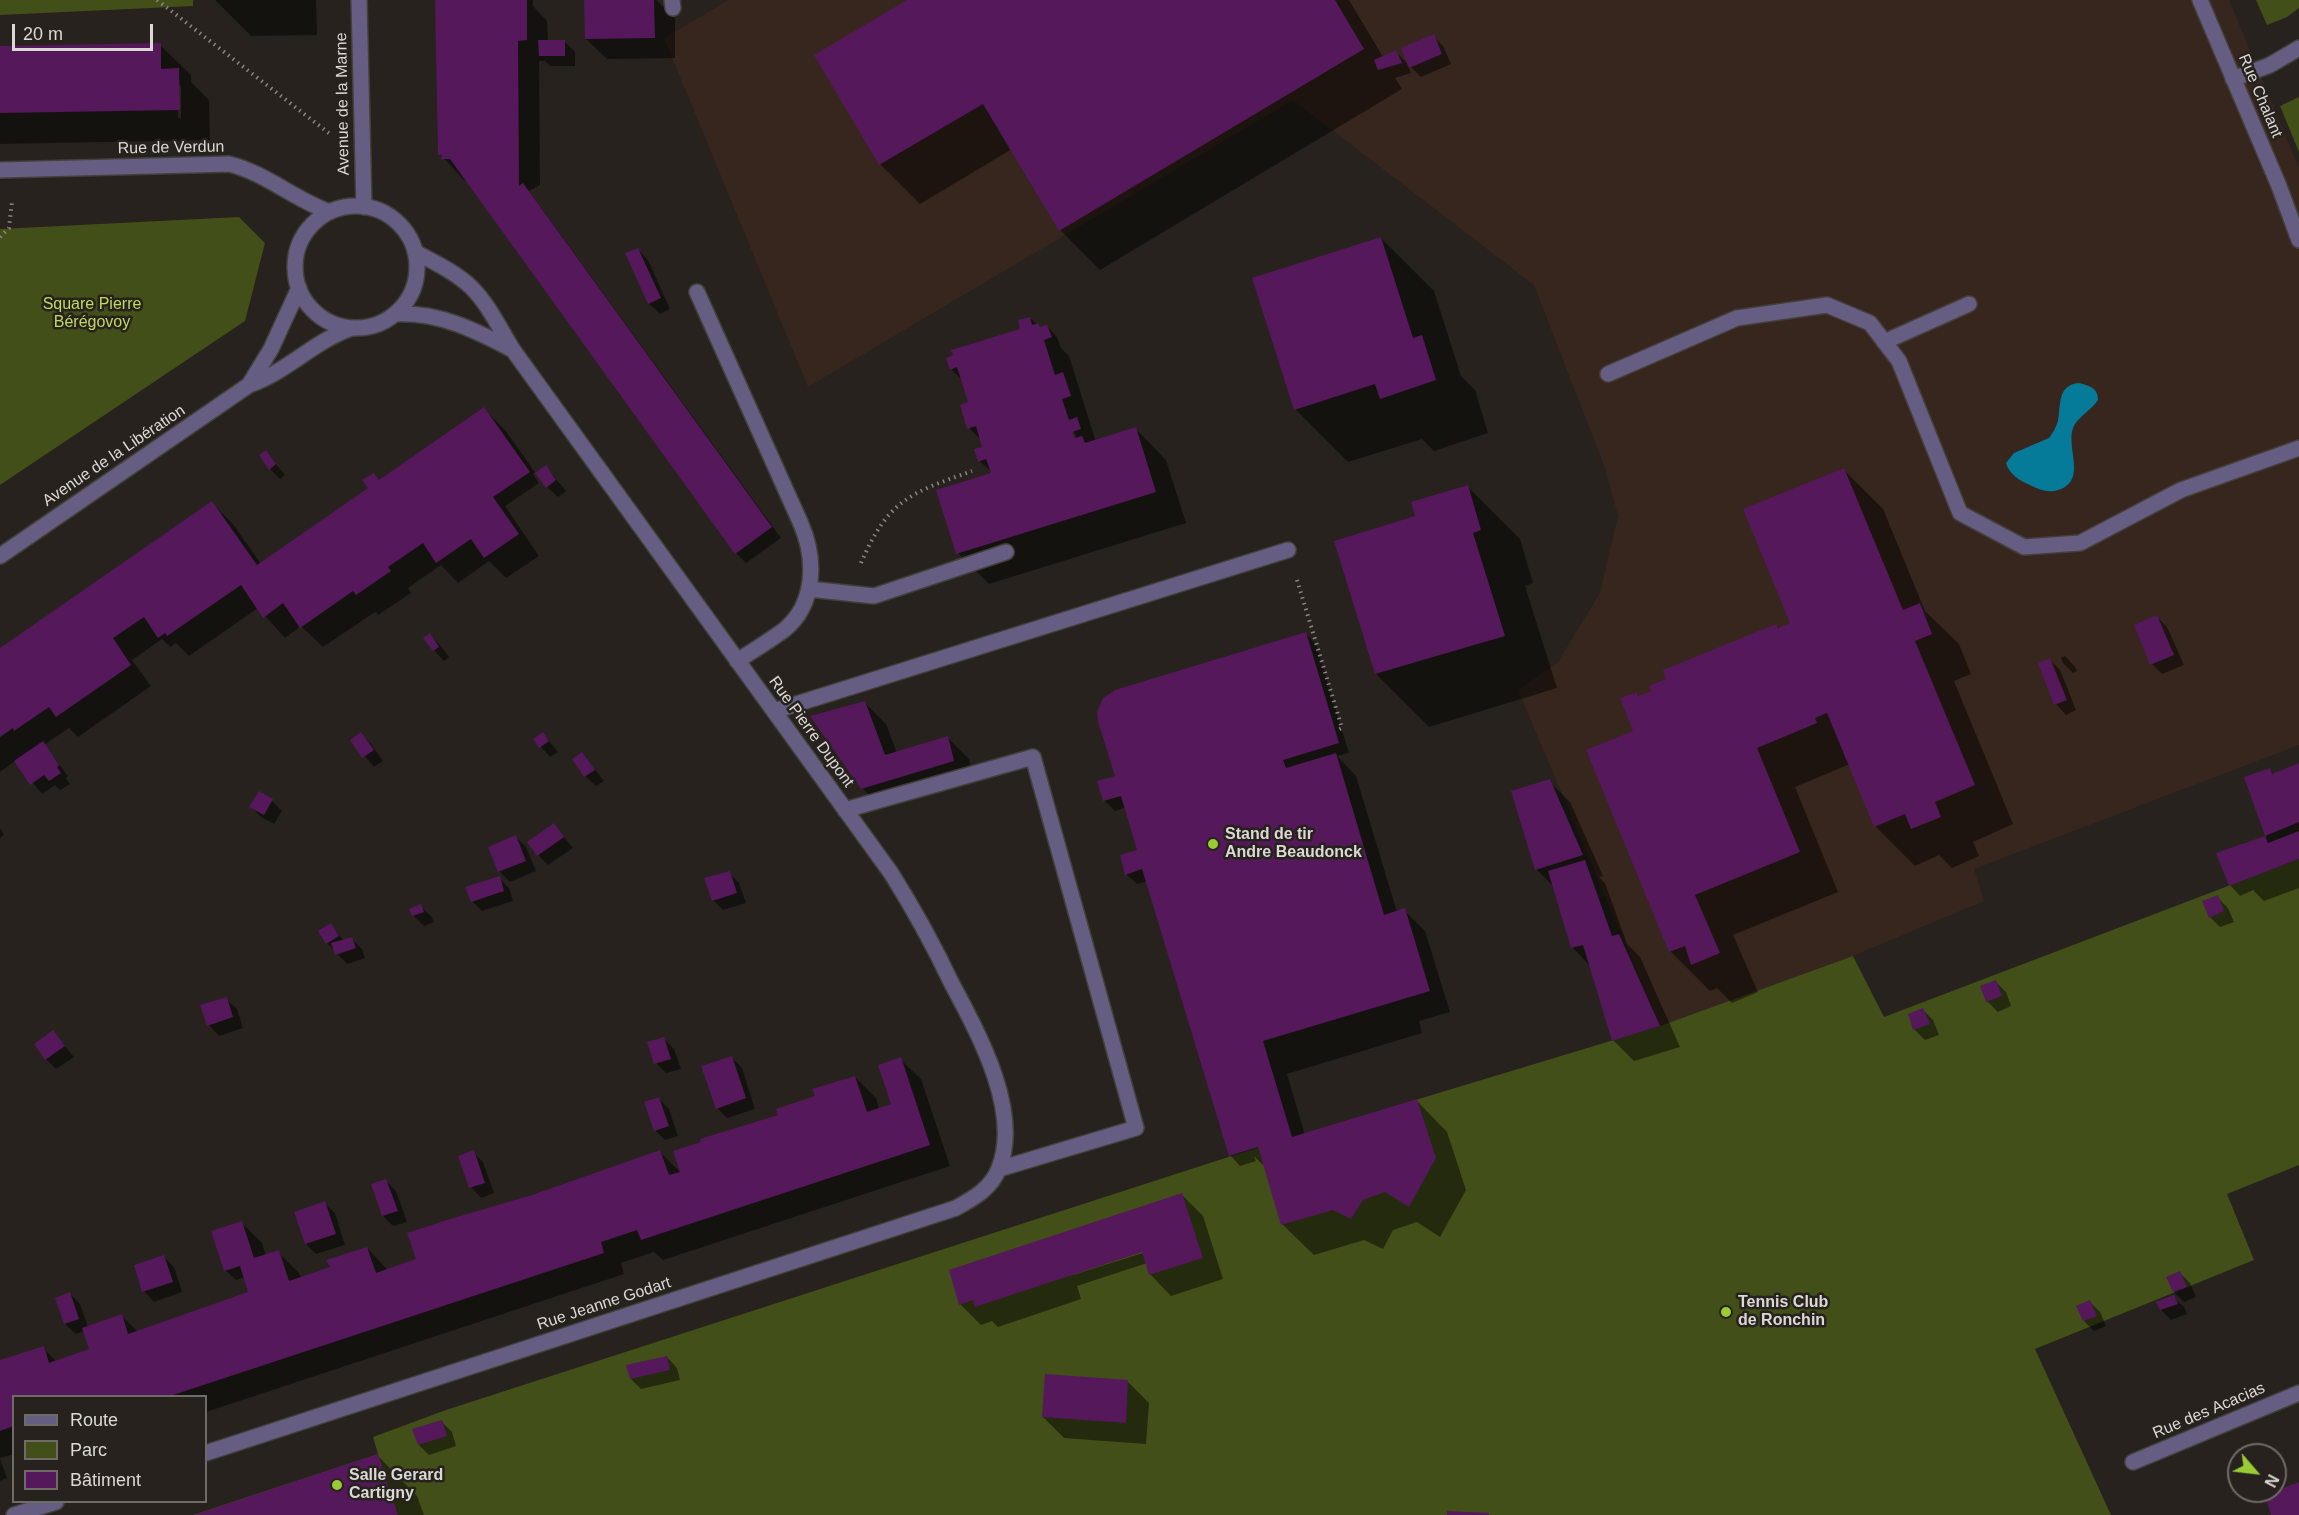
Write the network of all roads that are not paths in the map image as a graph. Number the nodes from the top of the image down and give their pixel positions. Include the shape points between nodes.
1 (359, 0) edge
2 (2200, 0) edge
3 (2299, 48) edge
4 (2233, 79) junction
5 (0, 170) edge
6 (363, 207) junction
7 (330, 212) junction
8 (2299, 240) edge
9 (415, 252) junction
10 (299, 288) junction
11 (697, 292) dead end
12 (1969, 304) dead end
13 (396, 314) junction
14 (352, 328) junction
15 (1884, 342) junction
16 (513, 350) junction
17 (1608, 374) dead end
18 (249, 385) junction
19 (2299, 448) edge
20 (1288, 550) road end
21 (1006, 552) dead end
22 (0, 556) edge
23 (809, 589) junction
24 (737, 661) junction
25 (774, 711) junction
26 (845, 810) junction
27 (999, 1168) junction
28 (2299, 1393) edge
29 (207, 1453) edge
30 (2133, 1462) dead end
31 (53, 1503) edge
32 (14, 1515) edge

1 - 6 street, Avenue de la Marne
2 - 4 street, Rue Chalant
3 - 4 street via 2270,65
4 - 8 street, Rue Chalant
5 - 7 street, Rue de Verdun via 229,164 250,170
6 - 7 street
6 - 9 street via 396,222 408,235
7 - 10 street via 317,220 300,244 295,273
9 - 13 street via 414,285
9 - 16 street, Rue Pierre Dupont via 470,287 491,312
10 - 14 street via 314,312 338,326
10 - 18 street, Avenue de la Libération via 271,349
11 - 23 street via 809,543
12 - 15 street
13 - 14 street via 375,325
13 - 16 street, Rue Pierre Dupont via 418,313 448,320
14 - 18 street, Avenue de la Libération via 323,341 274,375
15 - 17 street via 1870,323 1827,305 1737,318
15 - 19 street via 1899,361 1960,513 2024,547 2080,543 2181,490
16 - 24 street, Rue Pierre Dupont
18 - 22 street, Avenue de la Libération
20 - 25 street
21 - 23 street via 874,596
23 - 24 street via 800,611 785,629
24 - 25 street, Rue Pierre Dupont
25 - 26 street, Rue Pierre Dupont
26 - 27 street, Rue Pierre Dupont via 914,910 977,1033 1000,1098 1005,1129
26 - 27 street via 1033,757 1136,1128
27 - 29 street, Rue Jeanne Godart via 975,1198 956,1208
28 - 30 street, Rue des Acacias
31 - 32 street

